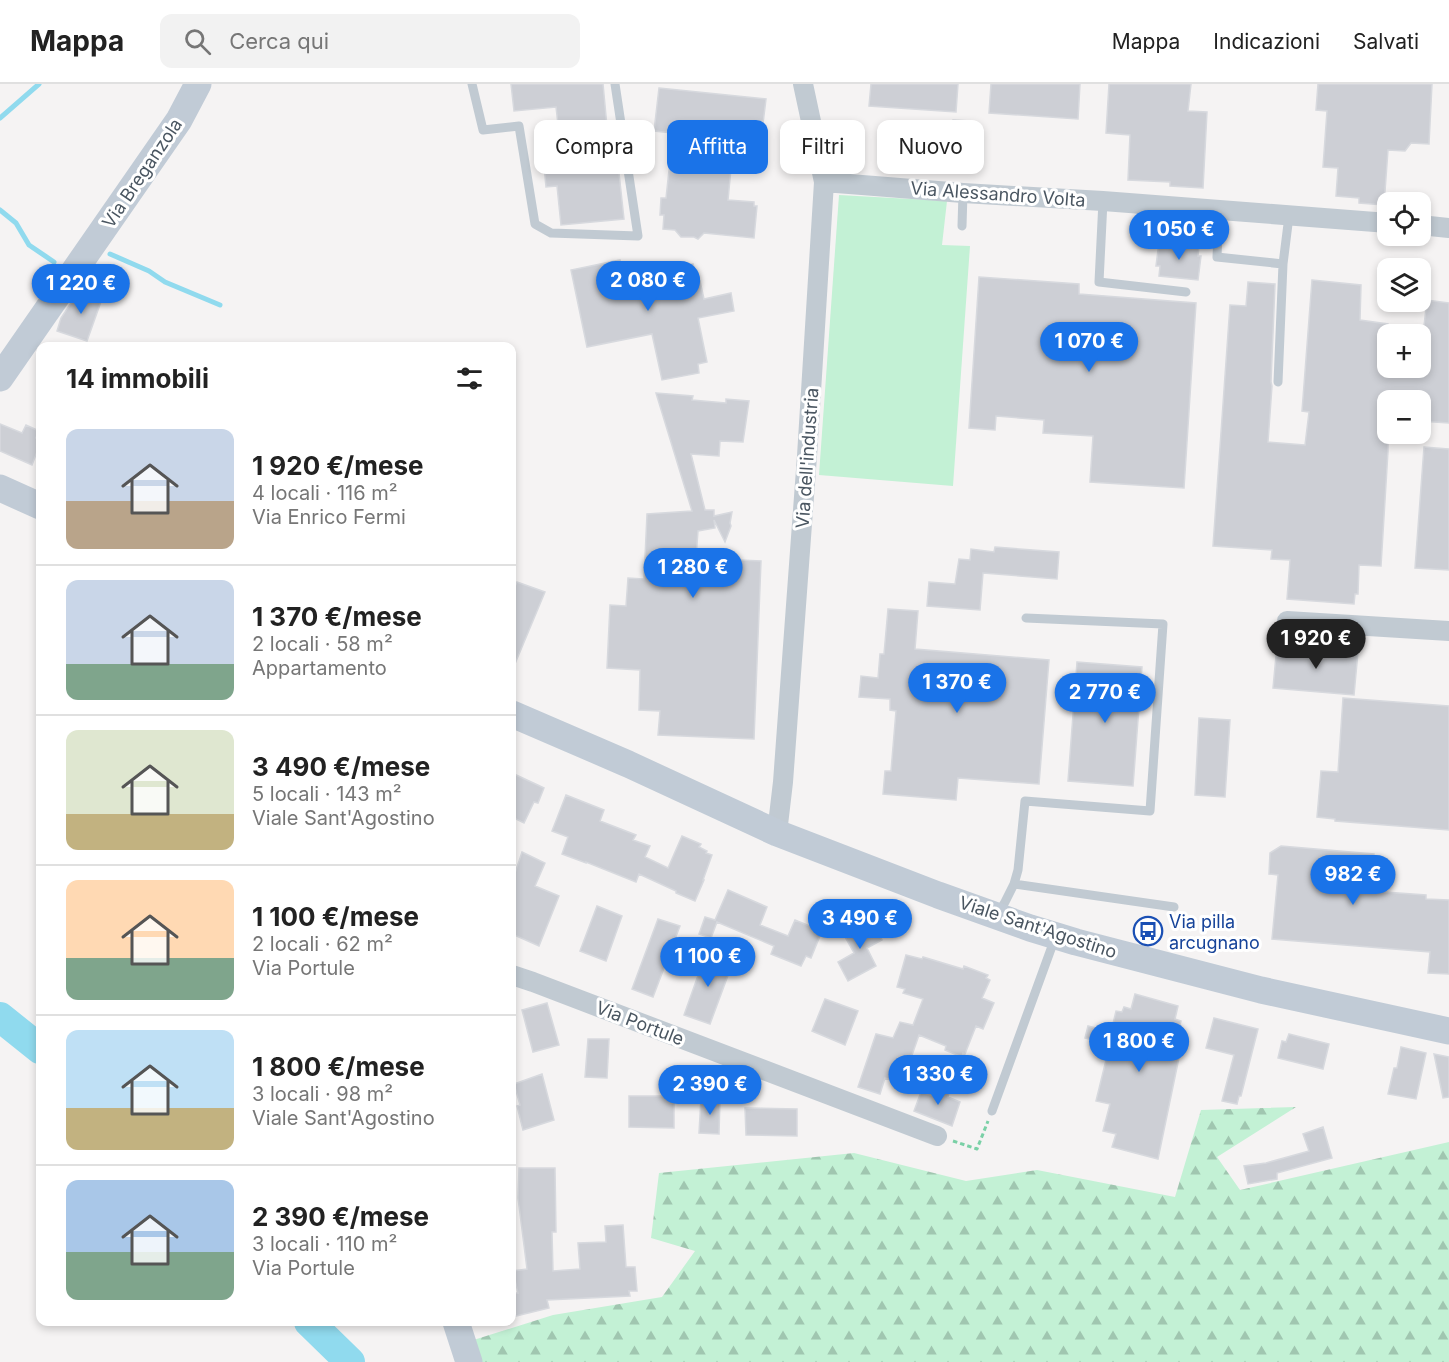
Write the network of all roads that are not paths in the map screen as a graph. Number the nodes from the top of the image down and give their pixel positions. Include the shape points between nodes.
1 (198, 84) edge
2 (472, 84) edge
3 (615, 84) edge
4 (803, 84) edge
5 (824, 182) junction
6 (963, 193) junction
7 (1103, 201) junction
8 (1219, 210) junction
9 (1289, 216) junction
10 (1377, 222) edge
11 (962, 226) dead end
12 (1431, 226) edge
13 (1449, 228) edge
14 (1283, 264) junction
15 (1186, 292) dead end
16 (0, 378) edge
17 (1278, 382) dead end
18 (0, 488) edge
19 (36, 504) edge
20 (1026, 618) dead end
21 (1287, 621) dead end
22 (1449, 631) edge
23 (516, 716) edge
24 (777, 833) junction
25 (1014, 884) junction
26 (1174, 907) dead end
27 (997, 916) junction
28 (1056, 936) junction
29 (516, 976) edge
30 (1449, 1031) edge
31 (992, 1111) road end
32 (937, 1136) road end
33 (457, 1326) edge
34 (469, 1362) edge

1 - 16 main road, Via Breganzola via 178,120
2 - 3 lane via 483,130 519,126 535,224 551,233 638,236
4 - 5 street, Via dell'industria
5 - 6 street, Via Alessandro Volta
5 - 24 street, Via dell'industria
6 - 7 street, Via Alessandro Volta
6 - 11 lane
7 - 8 street, Via Alessandro Volta
7 - 15 lane via 1099,282
8 - 9 street, Via Alessandro Volta
8 - 14 lane via 1217,256
9 - 10 street, Via Alessandro Volta
9 - 14 lane
12 - 13 street
14 - 17 lane
18 - 19 main road
20 - 25 lane via 1163,624 1150,811 1024,801
21 - 22 street
23 - 24 main road, Viale Sant'Agostino
24 - 27 main road, Viale Sant'Agostino
25 - 26 lane
25 - 27 lane
27 - 28 main road, Viale Sant'Agostino
28 - 30 main road, Viale Sant'Agostino via 1261,990
28 - 31 lane
29 - 32 street, Via Portule
33 - 34 main road

